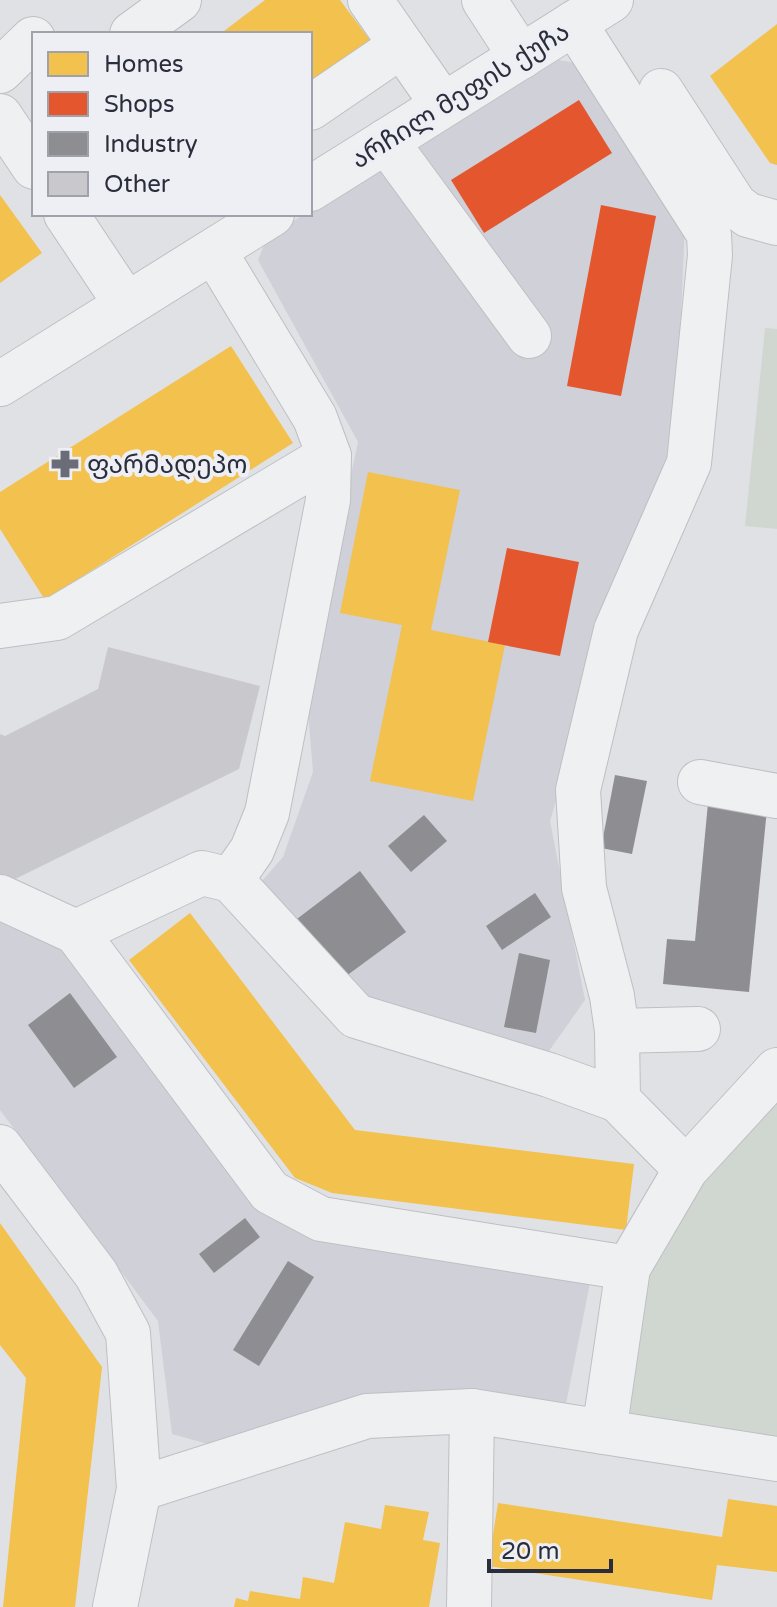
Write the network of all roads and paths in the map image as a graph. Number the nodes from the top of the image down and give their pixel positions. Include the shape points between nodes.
1 (179, 0) edge
2 (370, 0) edge
3 (484, 0) edge
4 (611, 0) edge
5 (574, 23) junction
6 (135, 32) edge
7 (32, 40) edge
8 (401, 46) junction
9 (521, 57) junction
10 (0, 71) edge
11 (661, 91) dead end
12 (443, 105) junction
13 (312, 107) edge
14 (0, 116) edge
15 (386, 141) junction
16 (32, 164) edge
17 (312, 188) edge
18 (67, 216) edge
19 (269, 216) edge
20 (777, 223) edge
21 (214, 251) junction
22 (126, 304) junction
23 (529, 336) dead end
24 (0, 384) edge
25 (329, 456) junction
26 (0, 626) edge
27 (700, 782) dead end
28 (777, 796) edge
29 (231, 880) junction
30 (0, 897) edge
31 (76, 932) junction
32 (698, 1029) dead end
33 (617, 1031) junction
34 (777, 1070) edge
35 (618, 1100) junction
36 (0, 1147) edge
37 (686, 1169) junction
38 (628, 1268) junction
39 (472, 1411) junction
40 (604, 1432) junction
41 (777, 1459) edge
42 (139, 1489) junction
43 (115, 1607) edge
44 (469, 1607) edge

1 - 6 street
2 - 8 street
3 - 9 street
4 - 5 street, არჩილ მეფის ქუჩა
5 - 9 street, არჩილ მეფის ქუჩა
5 - 33 street via 709,234 689,463 616,630 578,790 584,888
7 - 10 street
8 - 12 street
8 - 13 street
9 - 12 street, არჩილ მეფის ქუჩა
11 - 20 street via 735,205 748,215
12 - 15 street, არჩილ მეფის ქუჩა
14 - 16 street
15 - 17 street, არჩილ მეფის ქუჩა
15 - 23 street
18 - 22 street
19 - 21 street
21 - 22 street
21 - 25 street via 315,418
22 - 24 street
25 - 26 street via 57,618
25 - 29 street via 328,500 267,813 252,850
27 - 28 street
29 - 31 street via 202,873
29 - 35 street via 356,1016
30 - 31 street
31 - 38 street via 270,1192 321,1219
32 - 33 street
33 - 35 street
34 - 37 street
35 - 37 street
36 - 42 street via 96,1274 128,1333
37 - 38 street
38 - 40 street
39 - 40 street
39 - 42 street via 367,1416
39 - 44 street
40 - 41 street
42 - 43 street

